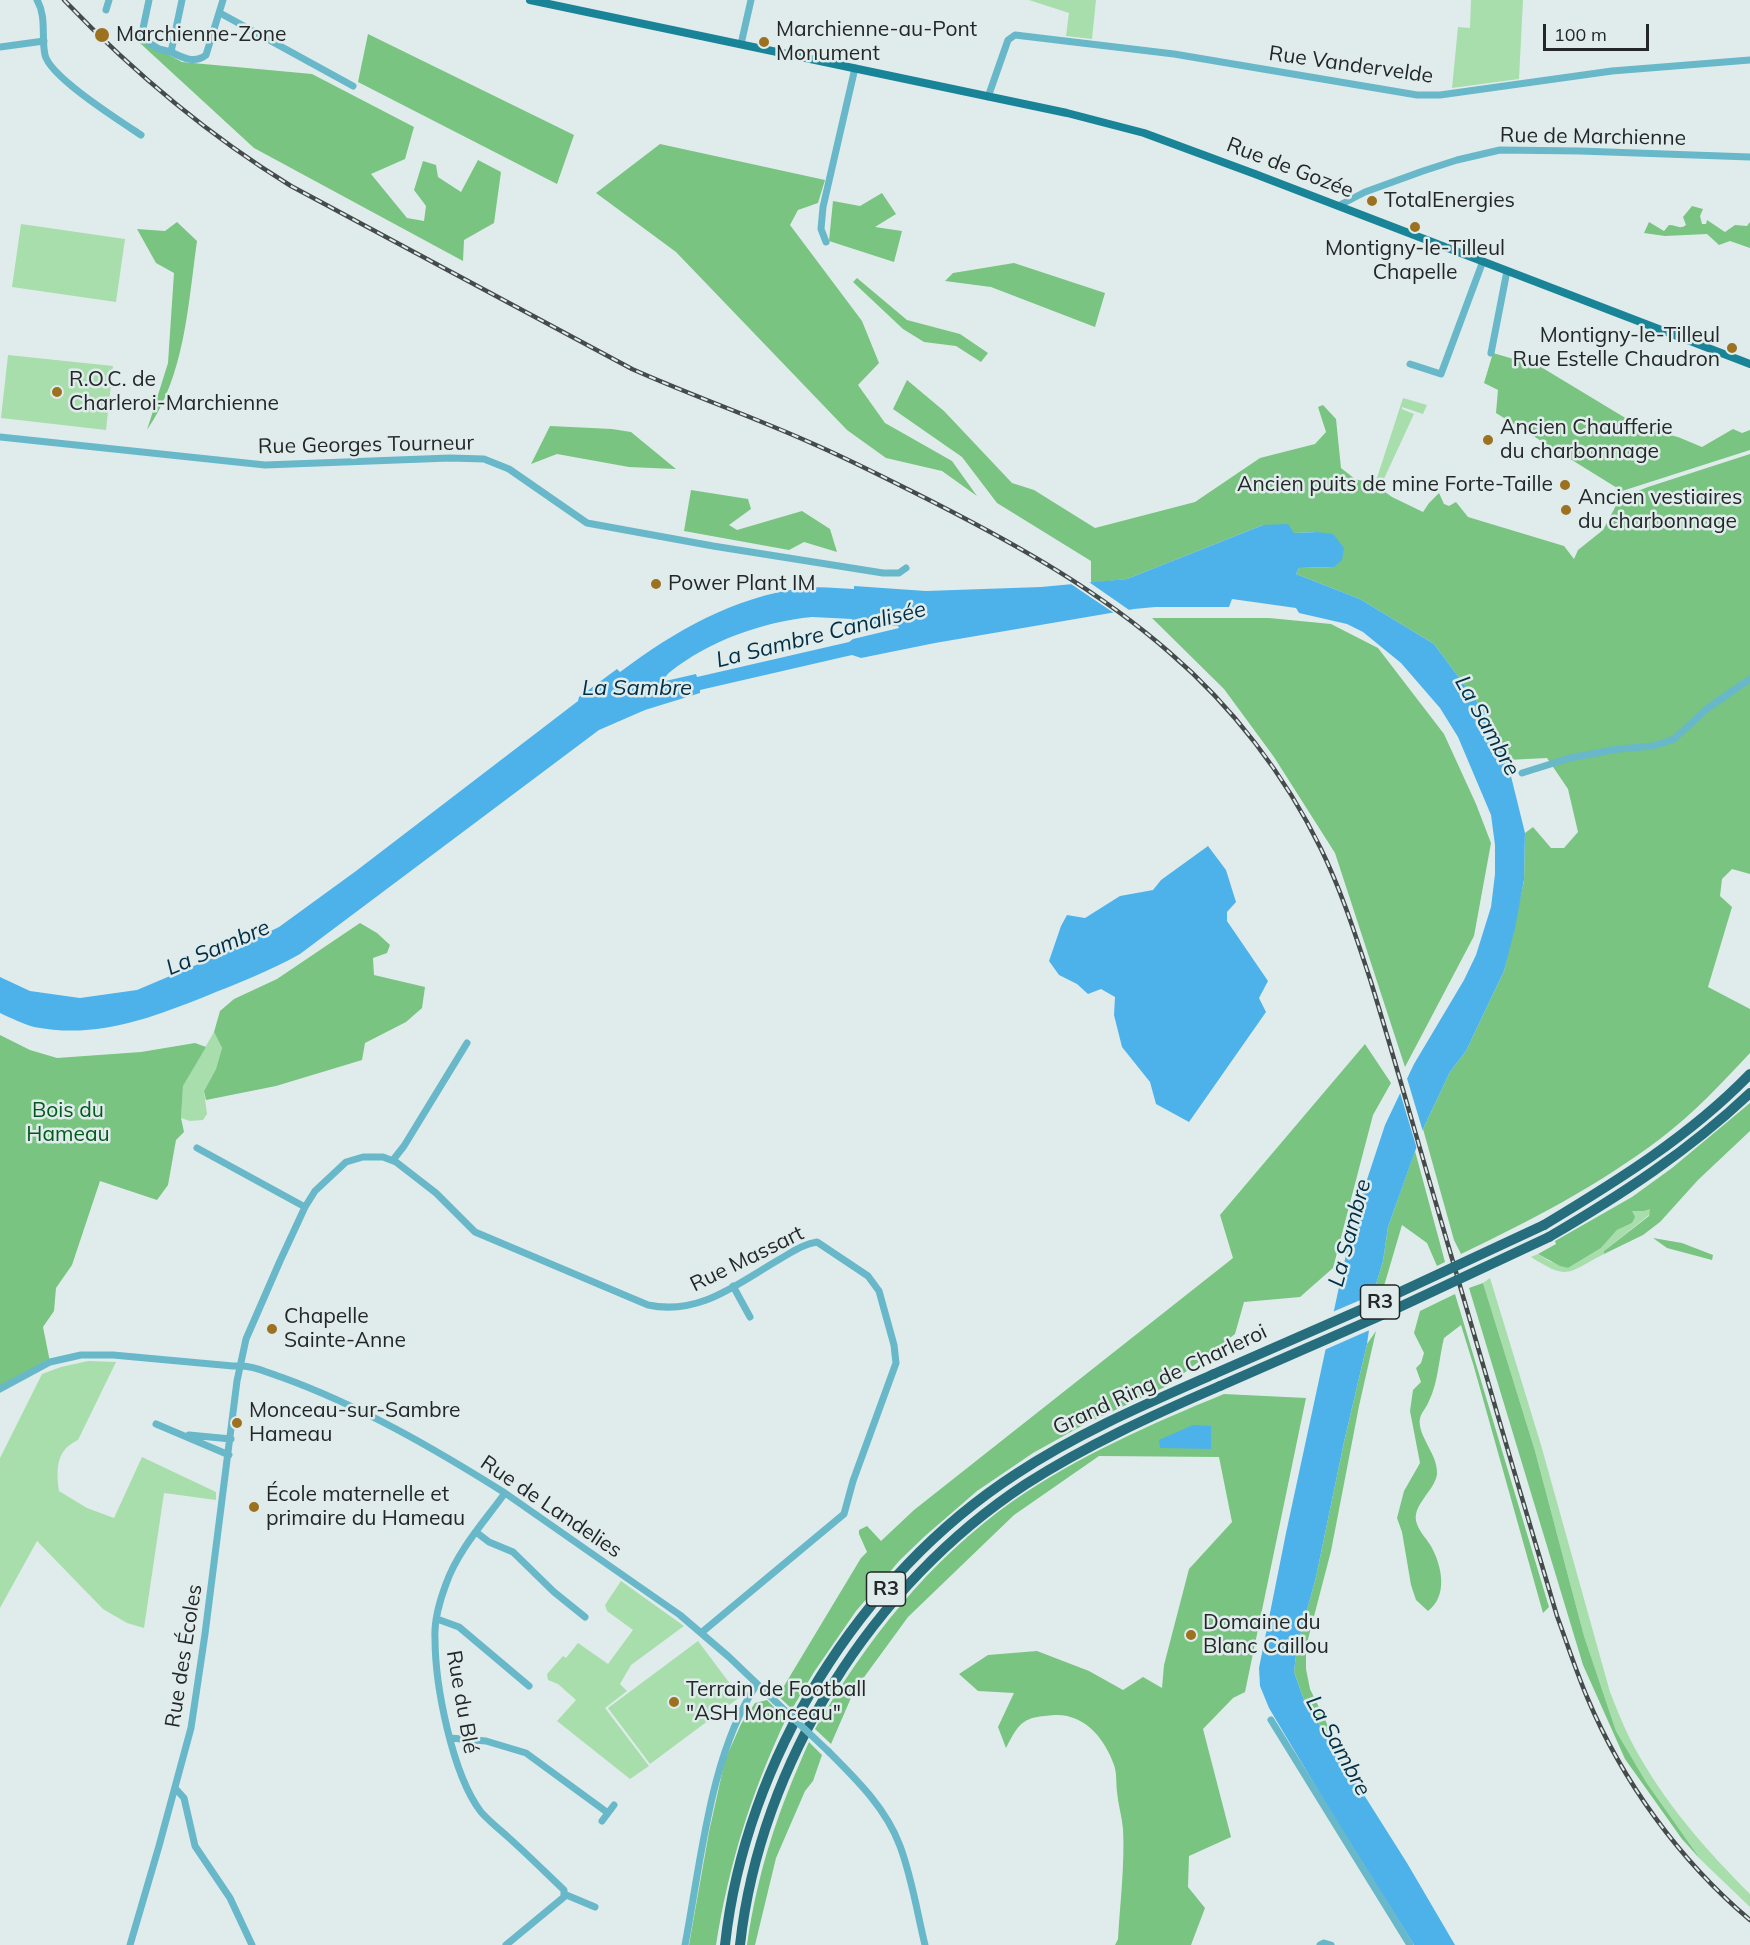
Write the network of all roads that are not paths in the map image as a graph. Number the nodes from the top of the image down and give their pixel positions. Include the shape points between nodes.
1 (38, 0) edge
2 (109, 0) edge
3 (149, 0) edge
4 (182, 0) edge
5 (223, 0) edge
6 (530, 0) edge
7 (751, 0) edge
8 (106, 10) dead end
9 (220, 13) junction
10 (44, 41) junction
11 (741, 44) junction
12 (0, 47) edge
13 (171, 52) junction
14 (1750, 60) edge
15 (855, 69) junction
16 (353, 86) dead end
17 (988, 97) junction
18 (141, 135) dead end
19 (1750, 157) edge
20 (1338, 206) junction
21 (826, 242) dead end
22 (1483, 261) junction
23 (1507, 271) junction
24 (1491, 353) dead end
25 (1410, 364) dead end
26 (1750, 364) edge
27 (0, 437) edge
28 (906, 568) dead end
29 (1750, 679) edge
30 (1522, 773) dead end
31 (467, 1043) dead end
32 (1750, 1074) edge
33 (1750, 1093) edge
34 (197, 1148) dead end
35 (393, 1160) junction
36 (305, 1207) junction
37 (733, 1286) junction
38 (750, 1317) dead end
39 (240, 1365) junction
40 (0, 1389) edge
41 (156, 1424) dead end
42 (182, 1435) junction
43 (231, 1438) junction
44 (229, 1455) junction
45 (505, 1493) junction
46 (476, 1532) junction
47 (585, 1617) dead end
48 (437, 1619) junction
49 (701, 1633) junction
50 (757, 1684) junction
51 (529, 1686) dead end
52 (1271, 1720) dead end
53 (450, 1738) junction
54 (175, 1788) junction
55 (614, 1805) dead end
56 (608, 1813) junction
57 (602, 1821) dead end
58 (564, 1894) junction
59 (595, 1907) dead end
60 (130, 1945) edge
61 (252, 1945) edge
62 (506, 1945) edge
63 (685, 1945) edge
64 (725, 1945) edge
65 (740, 1945) edge
66 (925, 1945) edge
67 (1320, 1945) edge
68 (1331, 1945) edge
69 (1410, 1945) edge

1 - 10 street
2 - 8 street
3 - 13 street via 141,38
4 - 13 street
5 - 9 street
6 - 11 main road, Rue de Gozée
7 - 11 street
9 - 13 street via 206,55 200,60
9 - 16 street
10 - 12 street
10 - 18 street via 50,67
11 - 15 main road, Rue de Gozée
14 - 17 street, Rue Vandervelde via 1612,71 1417,95 1174,54 1015,35 1008,40
15 - 17 main road, Rue de Gozée
15 - 21 street via 823,207 821,229
17 - 20 main road, Rue de Gozée via 1144,133
19 - 20 street, Rue de Marchienne via 1500,150 1423,171
20 - 22 main road, Rue de Gozée
22 - 23 main road, Rue de Gozée
22 - 25 street via 1441,374
23 - 24 street
23 - 26 main road, Rue de Gozée
27 - 28 street, Rue Georges Tourneur via 265,465 484,459 509,469 588,523 891,574
29 - 30 street via 1708,708 1674,739 1653,746 1570,758
31 - 35 street
32 - 64 highway, Grand Ring de Charleroi / R3, bridge via 1648,1160 1544,1225 1115,1418 1014,1475 967,1510 920,1552 878,1598 813,1688 758,1807 739,1869
33 - 65 highway, Grand Ring de Charleroi / R3, bridge via 1655,1171 1550,1237 1121,1431 1024,1485 976,1521 888,1607 824,1697 772,1809 753,1872
34 - 36 street
35 - 36 street, Rue des Écoles via 375,1156 345,1162
35 - 37 street, Rue Massart via 436,1193 475,1232 636,1302 684,1307 708,1300
36 - 39 street, Rue des Écoles via 250,1327
37 - 38 street
37 - 49 street, Rue Massart via 800,1247 817,1242 875,1283 897,1357 844,1514
39 - 40 street, Rue de Landelies via 81,1355 50,1362
39 - 43 street, Rue des Écoles
39 - 45 street, Rue de Landelies via 339,1400
41 - 42 street
42 - 43 street
42 - 44 street
43 - 44 street, Rue des Écoles
44 - 54 street, Rue des Écoles via 198,1686
45 - 46 street, Rue du Blé
45 - 49 street, Rue de Landelies
46 - 47 street via 513,1552
46 - 48 street, Rue du Blé via 446,1583
48 - 51 street via 459,1627
48 - 53 street, Rue du Blé via 438,1668
49 - 50 street, Rue de Landelies
50 - 63 street via 735,1722 722,1760
50 - 66 street, Rue de Landelies, bridge via 874,1801 892,1829 908,1871
52 - 69 street
53 - 56 street via 486,1741 526,1753
53 - 58 street, Rue du Blé via 457,1767 482,1812
54 - 60 street, Rue des Écoles
54 - 61 street via 184,1798 195,1846 230,1898
55 - 56 street
56 - 57 street
58 - 59 street, Rue du Blé
58 - 62 street
67 - 68 street

